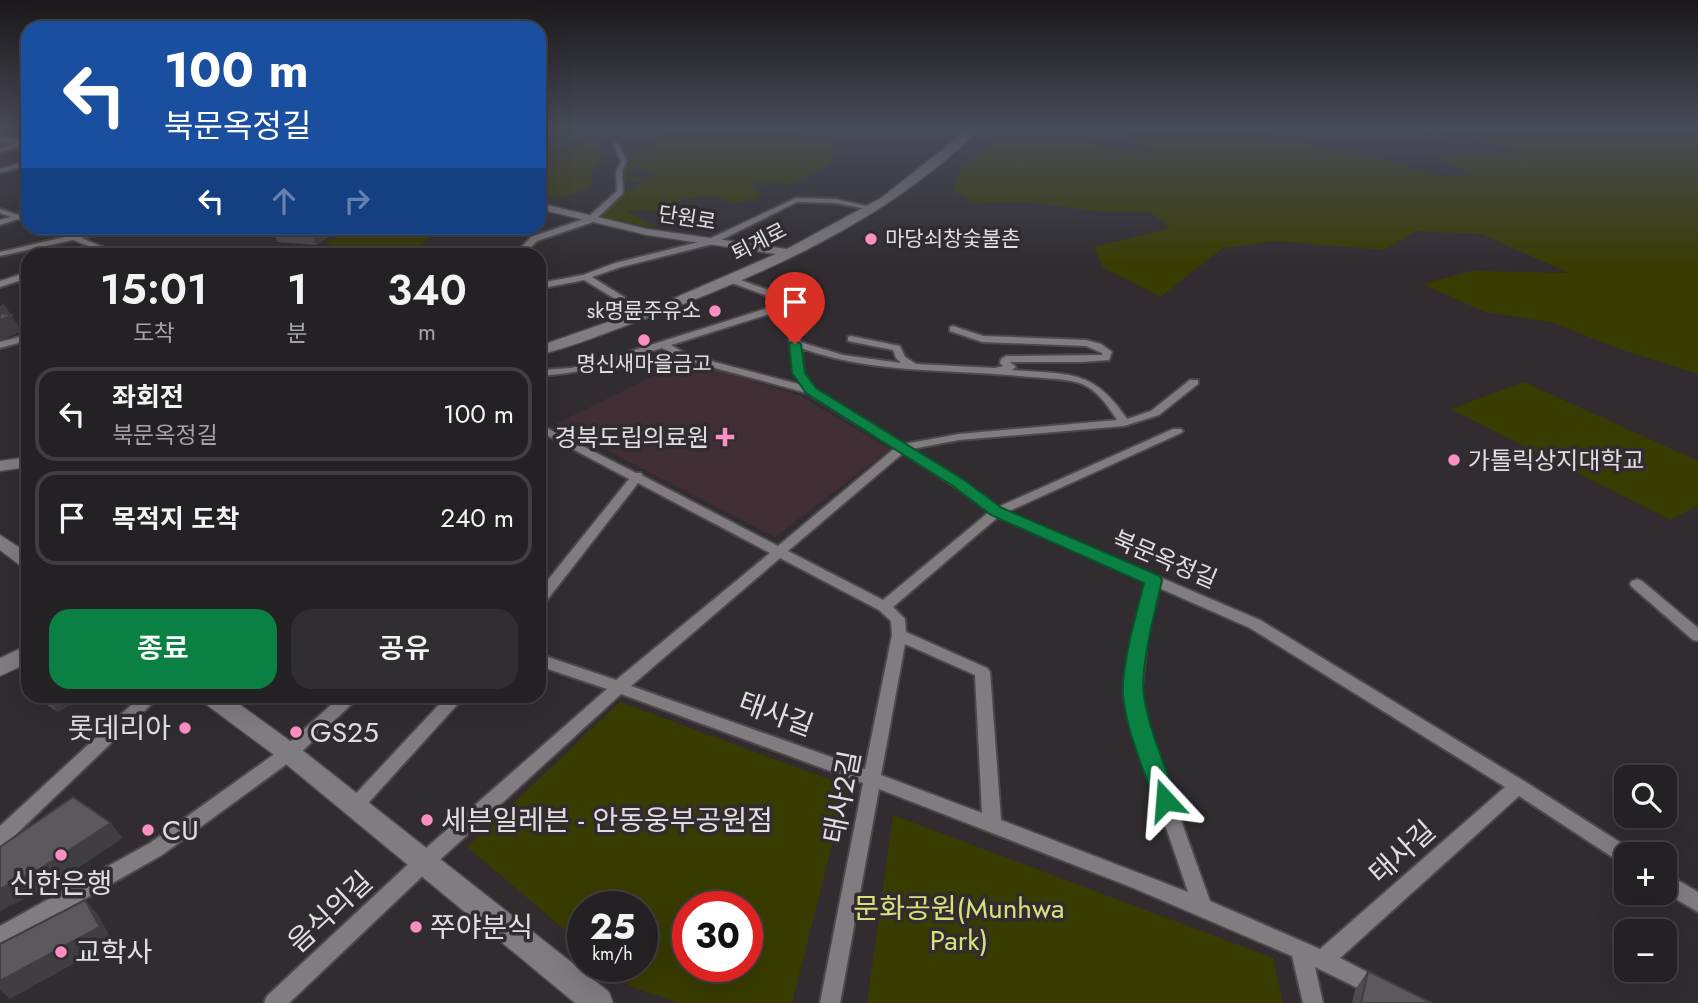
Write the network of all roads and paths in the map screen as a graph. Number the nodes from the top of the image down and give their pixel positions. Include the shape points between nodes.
1 (619, 175) edge
2 (915, 175) edge
3 (546, 208) edge
4 (872, 208) junction
5 (0, 211) edge
6 (21, 218) edge
7 (21, 220) edge
8 (590, 220) junction
9 (0, 223) edge
10 (70, 235) edge
11 (85, 235) edge
12 (546, 235) edge
13 (546, 235) edge
14 (76, 237) junction
15 (710, 242) junction
16 (27, 248) edge
17 (103, 248) edge
18 (525, 248) edge
19 (21, 249) edge
20 (789, 253) junction
21 (0, 254) edge
22 (21, 277) edge
23 (585, 277) junction
24 (734, 281) junction
25 (0, 284) edge
26 (546, 285) edge
27 (787, 305) junction
28 (645, 314) junction
29 (953, 329) dead end
30 (850, 339) dead end
31 (19, 340) dead end
32 (662, 344) junction
33 (795, 344) junction
34 (0, 345) edge
35 (546, 349) edge
36 (915, 369) junction
37 (992, 371) junction
38 (546, 373) edge
39 (1194, 382) dead end
40 (811, 390) junction
41 (1124, 423) junction
42 (546, 430) edge
43 (1177, 431) dead end
44 (902, 448) junction
45 (21, 462) edge
46 (0, 466) edge
47 (637, 476) junction
48 (997, 512) junction
49 (0, 541) edge
50 (779, 551) junction
51 (21, 557) edge
52 (1154, 580) junction
53 (1637, 584) dead end
54 (546, 592) edge
55 (884, 607) junction
56 (899, 635) junction
57 (1698, 636) edge
58 (21, 657) edge
59 (546, 662) edge
60 (0, 668) edge
61 (619, 687) junction
62 (145, 703) edge
63 (221, 703) edge
64 (344, 703) edge
65 (451, 703) edge
66 (289, 753) junction
67 (872, 779) junction
68 (1518, 786) junction
69 (355, 806) junction
70 (992, 825) junction
71 (0, 838) edge
72 (1614, 848) edge
73 (424, 862) junction
74 (1677, 889) edge
75 (1698, 902) edge
76 (1202, 904) junction
77 (0, 937) edge
78 (1301, 950) junction
79 (1324, 960) junction
80 (1395, 997) edge
81 (274, 1003) edge
82 (598, 1003) edge
83 (830, 1003) edge
84 (1313, 1003) edge

1 - 8 street via 621,192
2 - 4 street, 퇴계로
3 - 8 street, 단원로
4 - 15 street via 796,200
4 - 20 street, 퇴계로
5 - 6 street
7 - 9 street
8 - 13 street
8 - 15 street, 단원로
10 - 14 street
11 - 14 street
12 - 18 street
14 - 16 street
14 - 17 street
15 - 20 street, 단원로
15 - 23 street
19 - 21 street
20 - 24 street, 퇴계로
22 - 25 street
23 - 26 street
23 - 28 street
24 - 27 street via 779,297
24 - 28 street, 퇴계로
27 - 32 street
27 - 33 street
28 - 35 street, 퇴계로
29 - 37 street via 982,339 1086,343 1107,352 1106,358 1087,360 1006,359 1010,367
30 - 36 street via 897,348
31 - 34 street
32 - 38 street via 595,366
32 - 40 street via 710,365
33 - 36 street
33 - 40 street via 799,373
36 - 37 street
37 - 41 street via 1094,385
39 - 41 street via 1155,413
40 - 44 street, 북문옥정길
41 - 44 street via 959,437
42 - 47 street
43 - 48 street
44 - 48 street, 북문옥정길
44 - 50 street
45 - 46 street
47 - 50 street
47 - 54 street
48 - 52 street, 북문옥정길
48 - 55 street
49 - 51 street
50 - 55 street
50 - 61 street
52 - 68 street, 북문옥정길 via 1255,624
52 - 76 street via 1133,694 1147,748
53 - 57 street
55 - 56 street via 898,619
56 - 67 street, 태사2길
56 - 70 street via 982,673
58 - 60 street
59 - 61 street, 태사길
61 - 67 street, 태사길
61 - 73 street
62 - 71 street
63 - 66 street
64 - 66 street
65 - 69 street
66 - 69 street
66 - 77 street via 156,849
67 - 70 street, 태사길
67 - 83 street, 태사2길
68 - 72 street, 북문옥정길
68 - 79 street, 태사길
69 - 73 street
70 - 76 street, 태사길
73 - 81 street, 음식의길
73 - 82 street
74 - 75 street
76 - 78 street, 태사길
78 - 79 street, 태사길
78 - 84 street
79 - 80 street, 태사길

